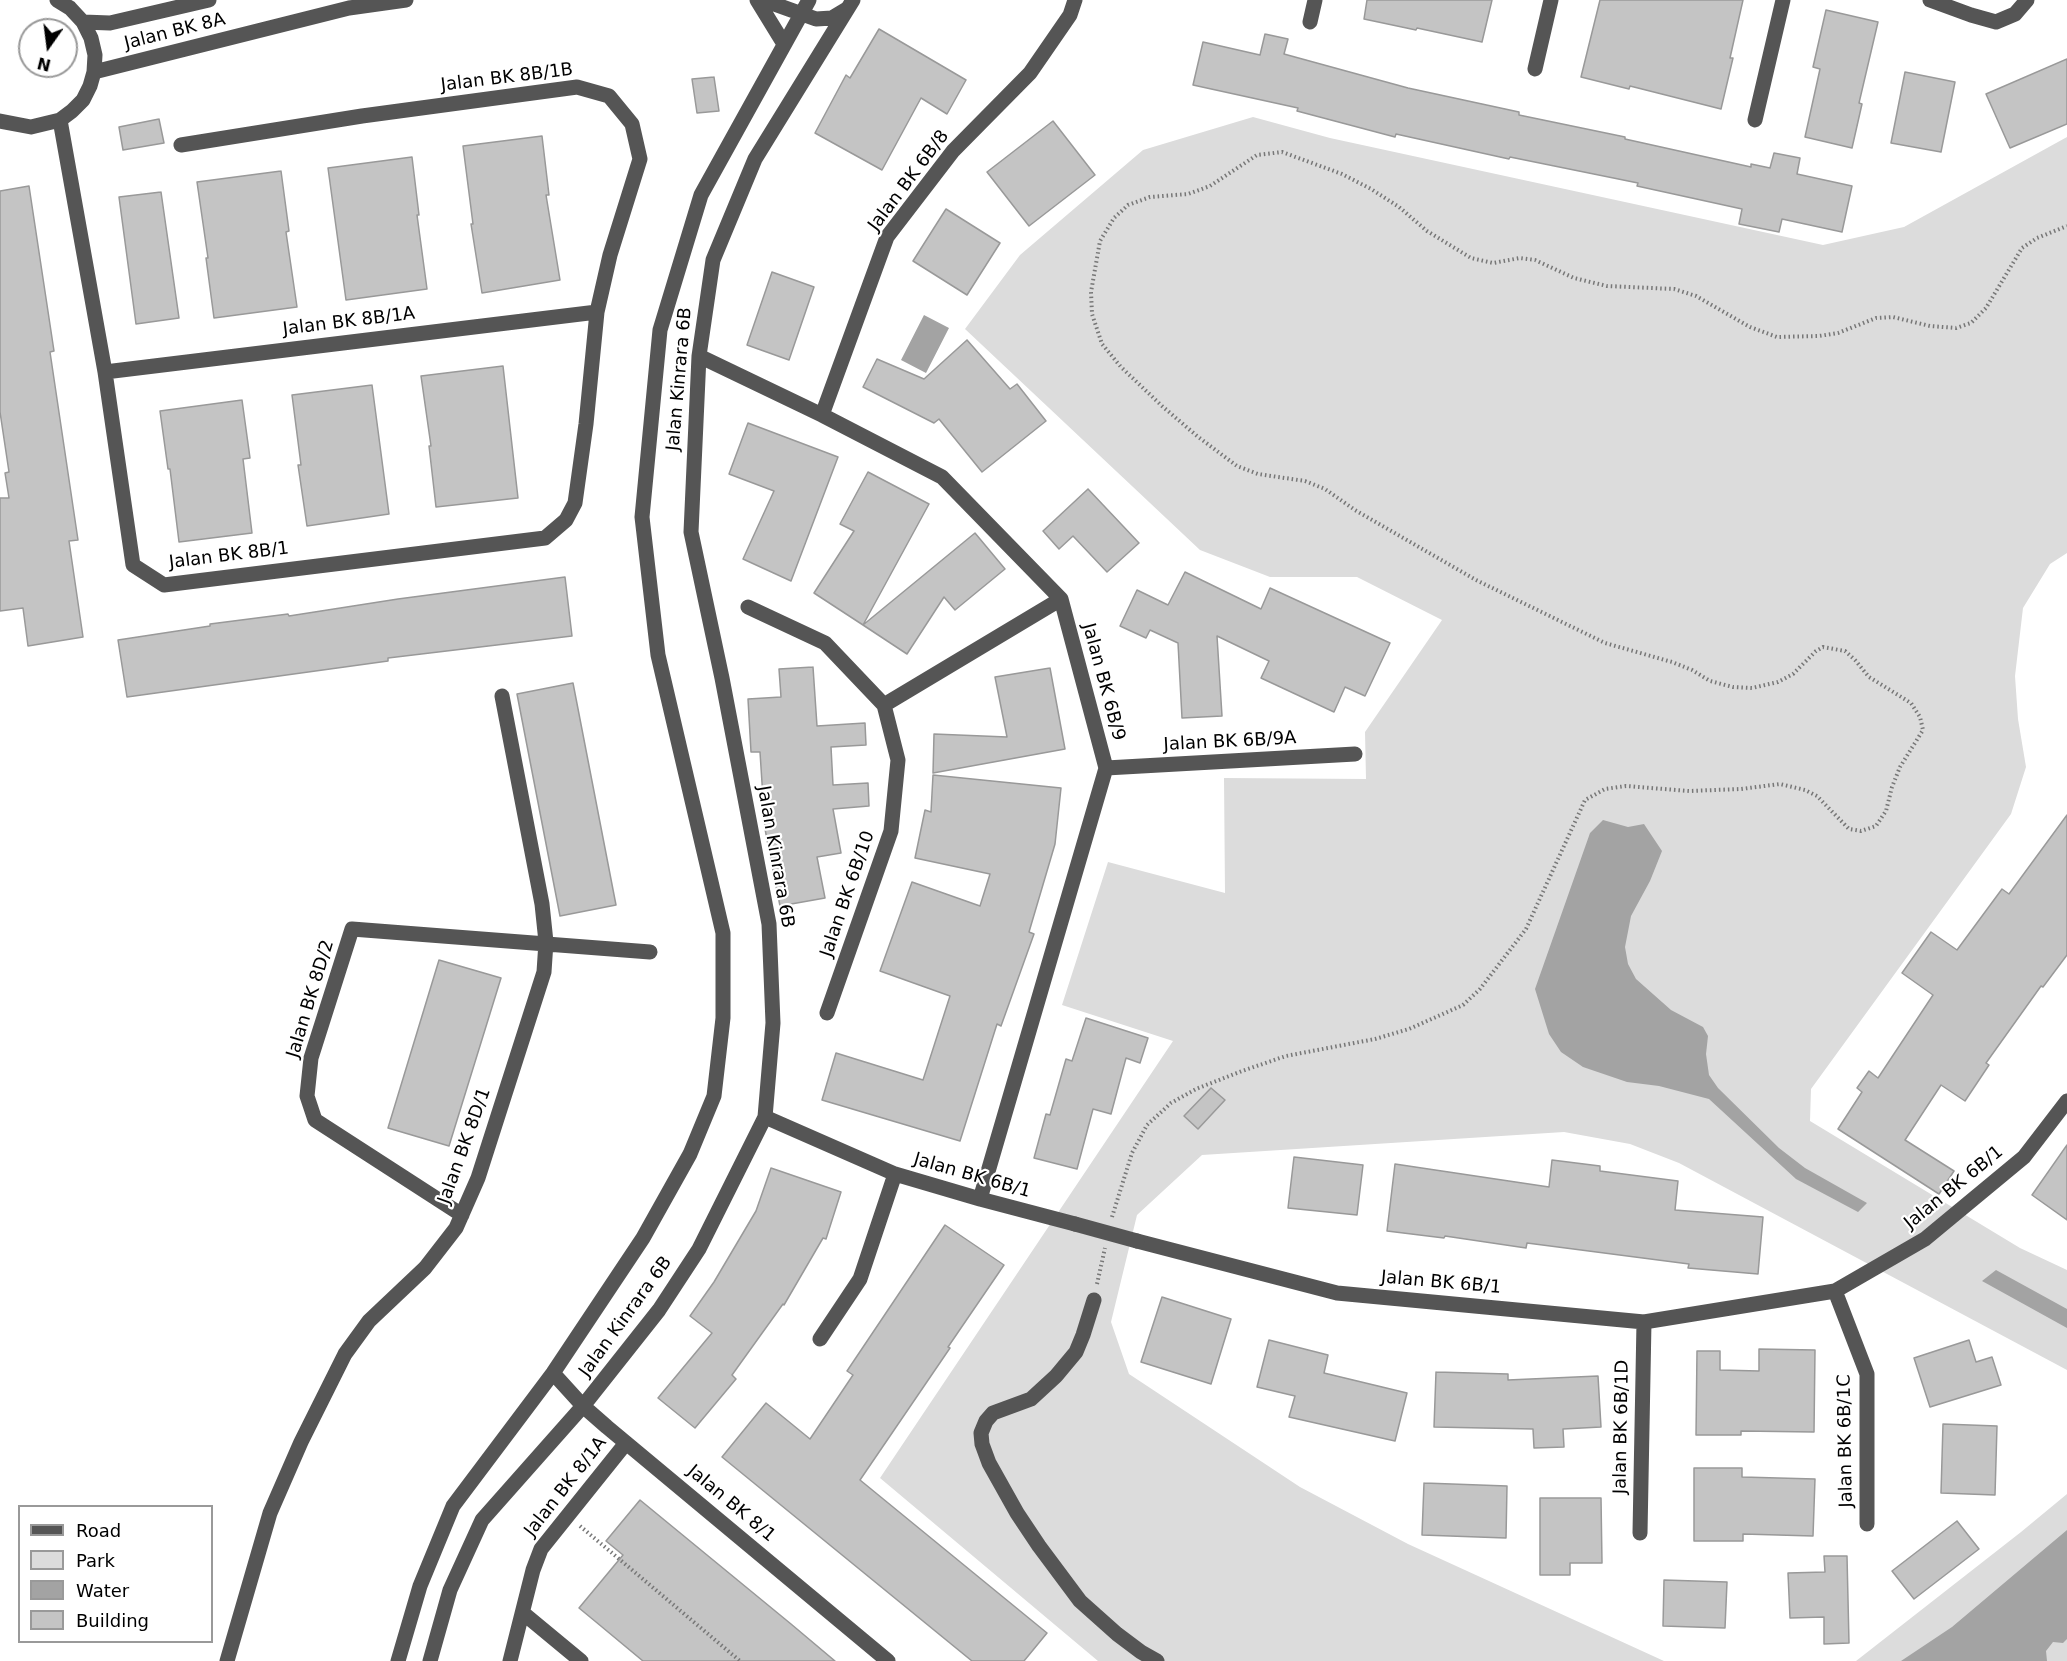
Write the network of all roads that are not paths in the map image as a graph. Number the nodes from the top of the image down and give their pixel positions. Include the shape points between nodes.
1 (57, 0) edge
2 (209, 0) edge
3 (406, 0) edge
4 (757, 0) edge
5 (763, 0) edge
6 (809, 0) edge
7 (1075, 0) edge
8 (1315, 0) edge
9 (1551, 0) edge
10 (1783, 0) edge
11 (1930, 0) edge
12 (2028, 0) edge
13 (851, 4) edge
14 (801, 15) junction
15 (83, 22) junction
16 (1310, 22) dead end
17 (784, 44) junction
18 (1534, 69) dead end
19 (94, 72) junction
20 (60, 120) junction
21 (1755, 120) dead end
22 (0, 121) edge
23 (181, 145) dead end
24 (597, 312) junction
25 (699, 356) junction
26 (105, 372) junction
27 (822, 415) junction
28 (1061, 599) junction
29 (748, 607) dead end
30 (502, 696) dead end
31 (884, 705) junction
32 (1355, 754) dead end
33 (1106, 768) junction
34 (546, 945) junction
35 (650, 952) dead end
36 (827, 1013) dead end
37 (2067, 1101) edge
38 (765, 1117) junction
39 (895, 1174) junction
40 (980, 1200) junction
41 (462, 1215) junction
42 (1835, 1291) junction
43 (1094, 1300) road end
44 (1644, 1322) junction
45 (820, 1339) dead end
46 (554, 1373) junction
47 (584, 1406) junction
48 (626, 1443) junction
49 (1867, 1524) dead end
50 (1640, 1533) dead end
51 (523, 1613) junction
52 (227, 1661) edge
53 (398, 1661) edge
54 (430, 1661) edge
55 (510, 1661) edge
56 (581, 1661) edge
57 (888, 1661) edge
58 (1158, 1661) edge

1 - 15 street
2 - 15 street, Jalan BK 8A via 110,23
3 - 19 street, Jalan BK 8A via 349,8
4 - 17 street
5 - 14 street
6 - 14 street, Jalan Kinrara 6B
7 - 27 street, Jalan BK 6B/8 via 1070,15 1030,73 953,151 887,237
8 - 16 street
9 - 18 street
10 - 21 street
11 - 12 street via 1996,22 2015,14
13 - 14 street via 832,18
13 - 25 street, Jalan Kinrara 6B via 754,159 713,260
14 - 17 street, Jalan Kinrara 6B
15 - 19 street via 95,55
17 - 46 street, Jalan Kinrara 6B via 701,195 660,330 642,517 658,655 723,933 723,1018 714,1096 690,1154 643,1238
19 - 20 street via 83,100
20 - 22 street via 31,128
20 - 26 street, Jalan BK 8B/1
23 - 24 street, Jalan BK 8B/1B via 577,87 609,96 632,124 640,159
24 - 26 street, Jalan BK 8B/1A
24 - 26 street, Jalan BK 8B/1 via 575,503 566,520 545,538 164,585 133,565
25 - 27 street, Jalan BK 6B/9
25 - 38 street, Jalan Kinrara 6B via 691,532 769,924 773,1023
27 - 28 street, Jalan BK 6B/9 via 942,477
28 - 31 street
28 - 33 street, Jalan BK 6B/9
29 - 31 street, Jalan BK 6B/10 via 825,643
30 - 34 street, Jalan BK 8D/1 via 542,904
31 - 36 street, Jalan BK 6B/10 via 898,760 891,831
32 - 33 street, Jalan BK 6B/9A
33 - 40 street, Jalan BK 6B/9
34 - 35 street
34 - 41 street, Jalan BK 8D/1 via 544,972 478,1178
34 - 41 street, Jalan BK 8D/2 via 352,930 311,1058 306,1096 315,1120
37 - 42 street, Jalan BK 6B/1 via 2024,1157 1925,1239
38 - 39 street, Jalan BK 6B/1
38 - 47 street, Jalan Kinrara 6B via 699,1249 659,1310
39 - 40 street, Jalan BK 6B/1
39 - 45 street via 860,1279
40 - 44 street, Jalan BK 6B/1, bridge via 1337,1293
41 - 52 street, Jalan BK 8D/1 via 426,1268 369,1321 345,1354 270,1513
42 - 44 street, Jalan BK 6B/1
42 - 49 street, Jalan BK 6B/1C via 1867,1374
43 - 58 street via 1076,1352 1031,1399 993,1413 981,1433 982,1444 1017,1513 1080,1601 1117,1634
44 - 50 street, Jalan BK 6B/1D
46 - 47 street, Jalan BK 8/1
46 - 53 street, Jalan Kinrara 6B via 453,1506 420,1586
47 - 48 street, Jalan BK 8/1
47 - 54 street, Jalan Kinrara 6B via 482,1520 450,1590
48 - 51 street, Jalan BK 8/1A via 541,1549
48 - 57 street, Jalan BK 8/1
51 - 55 street, Jalan BK 8/1A
51 - 56 street

